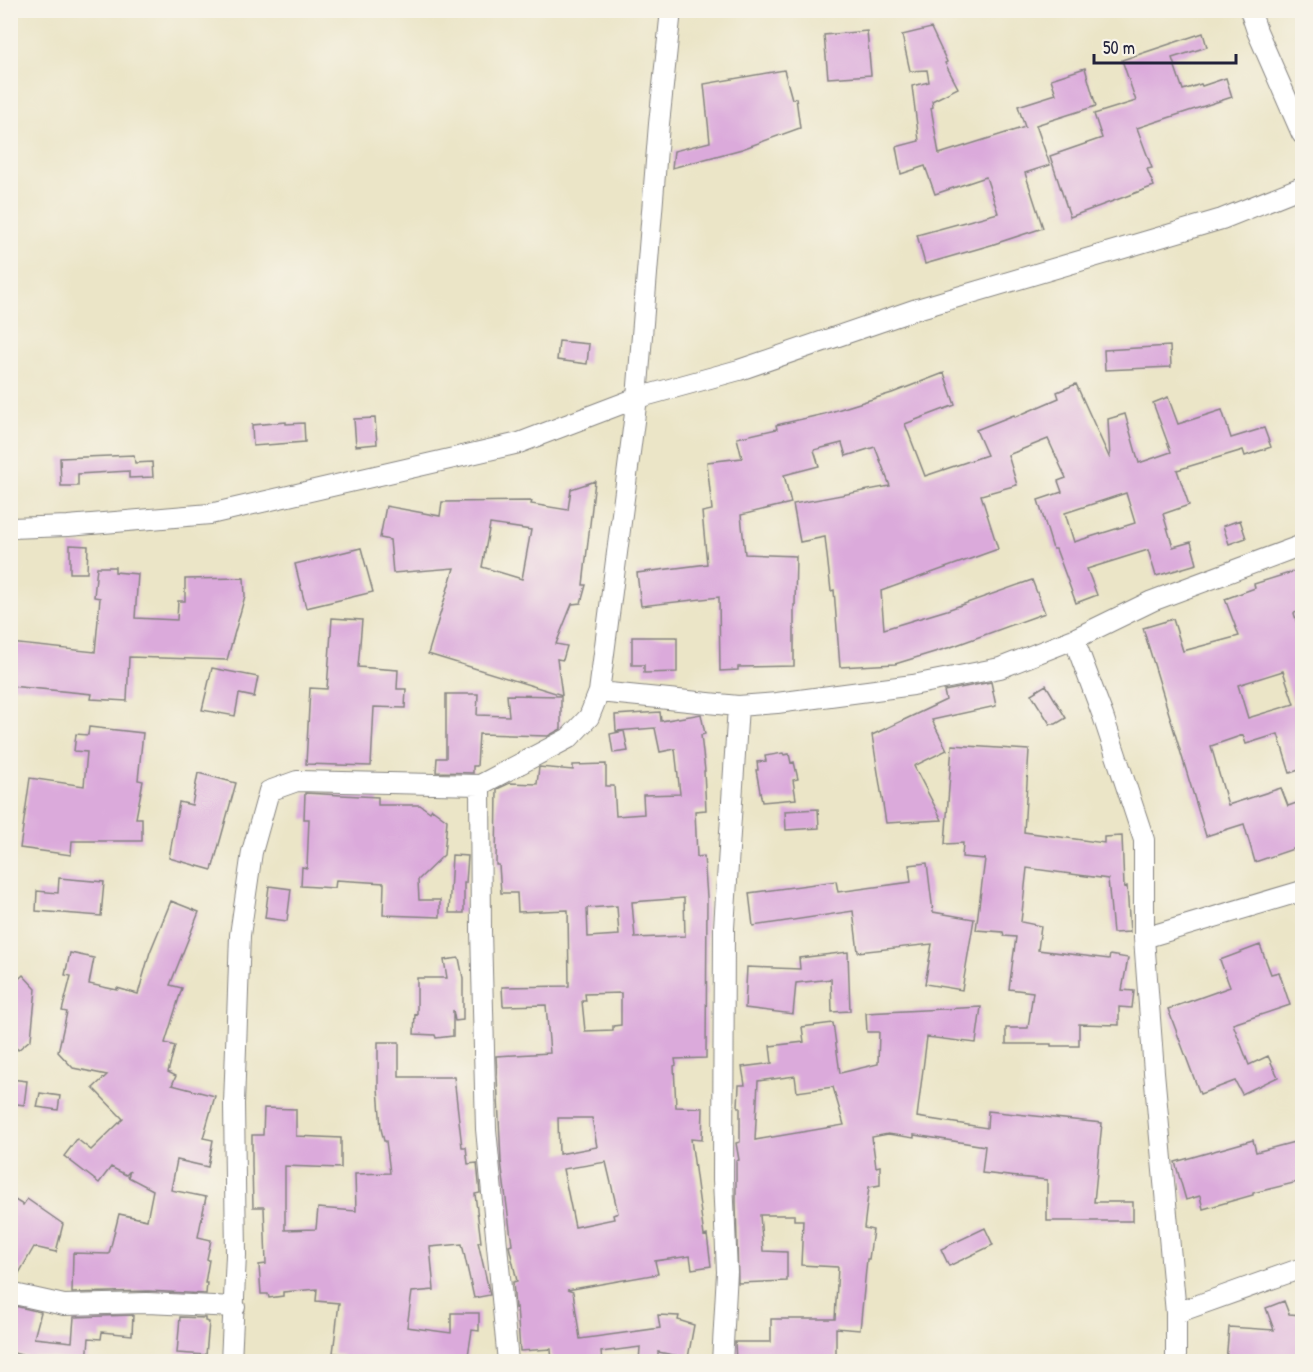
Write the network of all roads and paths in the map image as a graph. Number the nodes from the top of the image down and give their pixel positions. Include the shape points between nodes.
1 (671, 10) edge
2 (1250, 10) edge
3 (1302, 134) edge
4 (1302, 187) edge
5 (637, 398) junction
6 (10, 528) edge
7 (1302, 545) edge
8 (1074, 639) junction
9 (599, 692) junction
10 (738, 706) junction
11 (480, 785) junction
12 (1302, 891) edge
13 (1144, 938) junction
14 (1302, 1268) edge
15 (10, 1293) edge
16 (235, 1307) junction
17 (1176, 1312) junction
18 (231, 1362) edge
19 (508, 1362) edge
20 (723, 1362) edge
21 (1176, 1362) edge

1 - 5 street
2 - 3 street
4 - 5 street via 1221,219 917,309 739,370
5 - 6 street via 519,442 210,514
5 - 9 street
7 - 8 street via 1152,601
8 - 10 street via 1000,668 924,683
8 - 13 street via 1144,840
9 - 10 street
9 - 11 street via 589,717 569,738
10 - 20 street via 724,928 723,1179 727,1272
11 - 16 street via 297,781 269,791 252,852 240,935 234,1104
11 - 19 street via 486,1129
12 - 13 street
13 - 17 street
14 - 17 street
15 - 16 street via 64,1305
16 - 18 street
17 - 21 street

